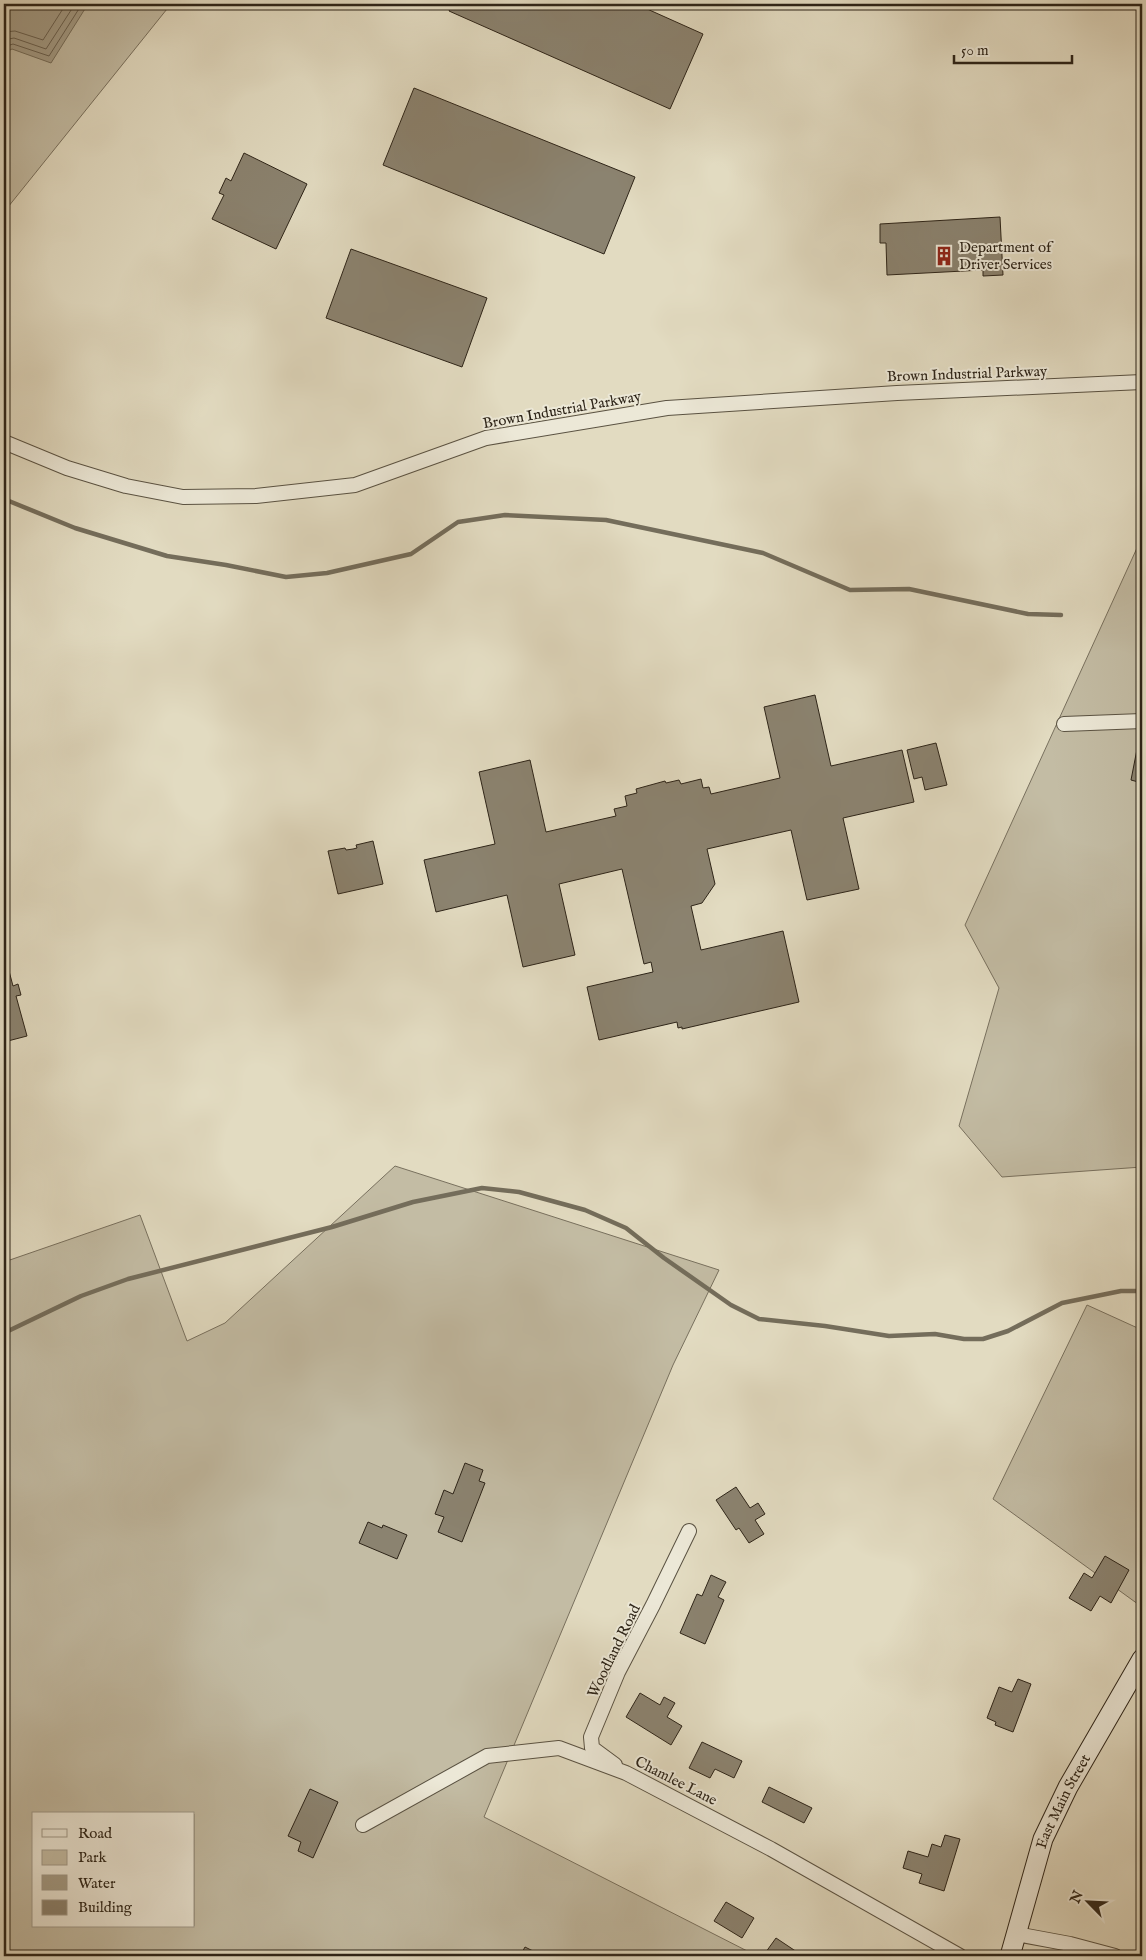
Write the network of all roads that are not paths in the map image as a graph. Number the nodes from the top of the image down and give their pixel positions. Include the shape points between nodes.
1 (1142, 382) edge
2 (4, 442) edge
3 (1142, 721) edge
4 (1064, 724) dead end
5 (689, 1531) dead end
6 (1142, 1659) edge
7 (626, 1773) junction
8 (363, 1825) dead end
9 (1016, 1934) junction
10 (960, 1956) edge
11 (1010, 1956) edge
12 (1115, 1956) edge

1 - 2 street, Brown Industrial Parkway via 667,408 486,438 355,485 256,496 183,497 126,486 67,468
3 - 4 street
5 - 7 street, Woodland Road via 618,1672 591,1737 592,1748
6 - 9 main road, East Main Street via 1068,1787 1043,1839
7 - 8 street, Chamlee Lane via 559,1748 487,1756
7 - 10 street, Chamlee Lane via 771,1849
9 - 11 main road, East Main Street
9 - 12 street

